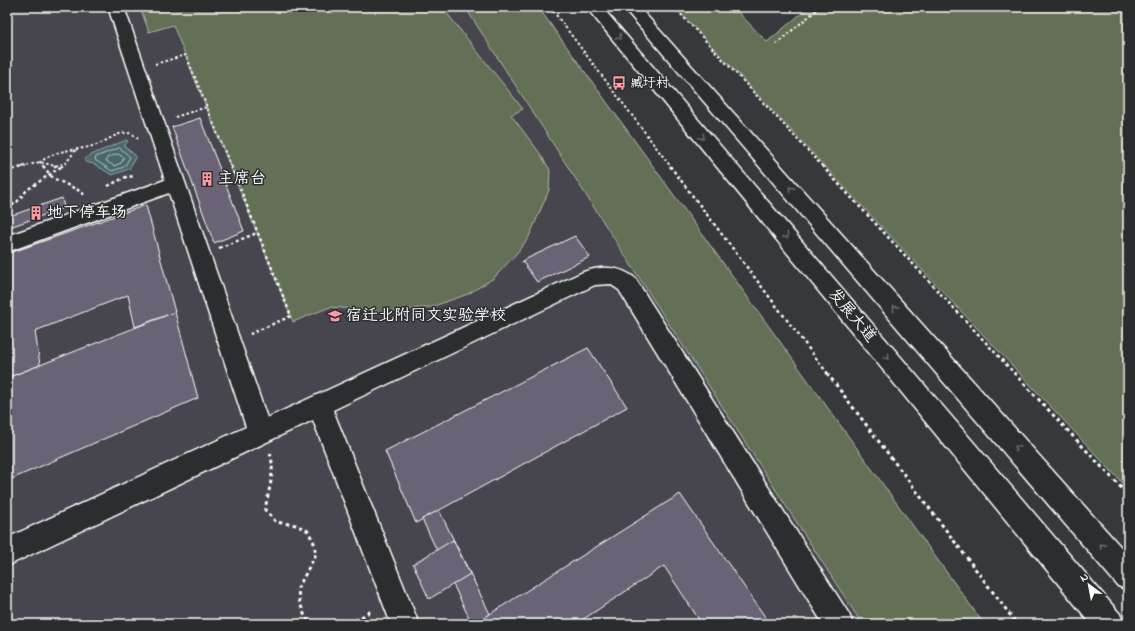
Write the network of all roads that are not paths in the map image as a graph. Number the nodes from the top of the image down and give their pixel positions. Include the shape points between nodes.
1 (116, 7) edge
2 (594, 7) edge
3 (631, 7) edge
4 (176, 183) junction
5 (7, 244) edge
6 (319, 405) junction
7 (260, 433) junction
8 (7, 552) edge
9 (1128, 576) edge
10 (405, 624) edge
11 (839, 624) edge
12 (1110, 624) edge

1 - 4 main road
2 -> 12 main road, 发展大道
9 -> 3 main road
4 - 5 main road
4 - 7 main road
6 - 7 main road
6 - 10 main road
6 - 11 main road via 590,278 611,275 620,278 627,284
7 - 8 main road

